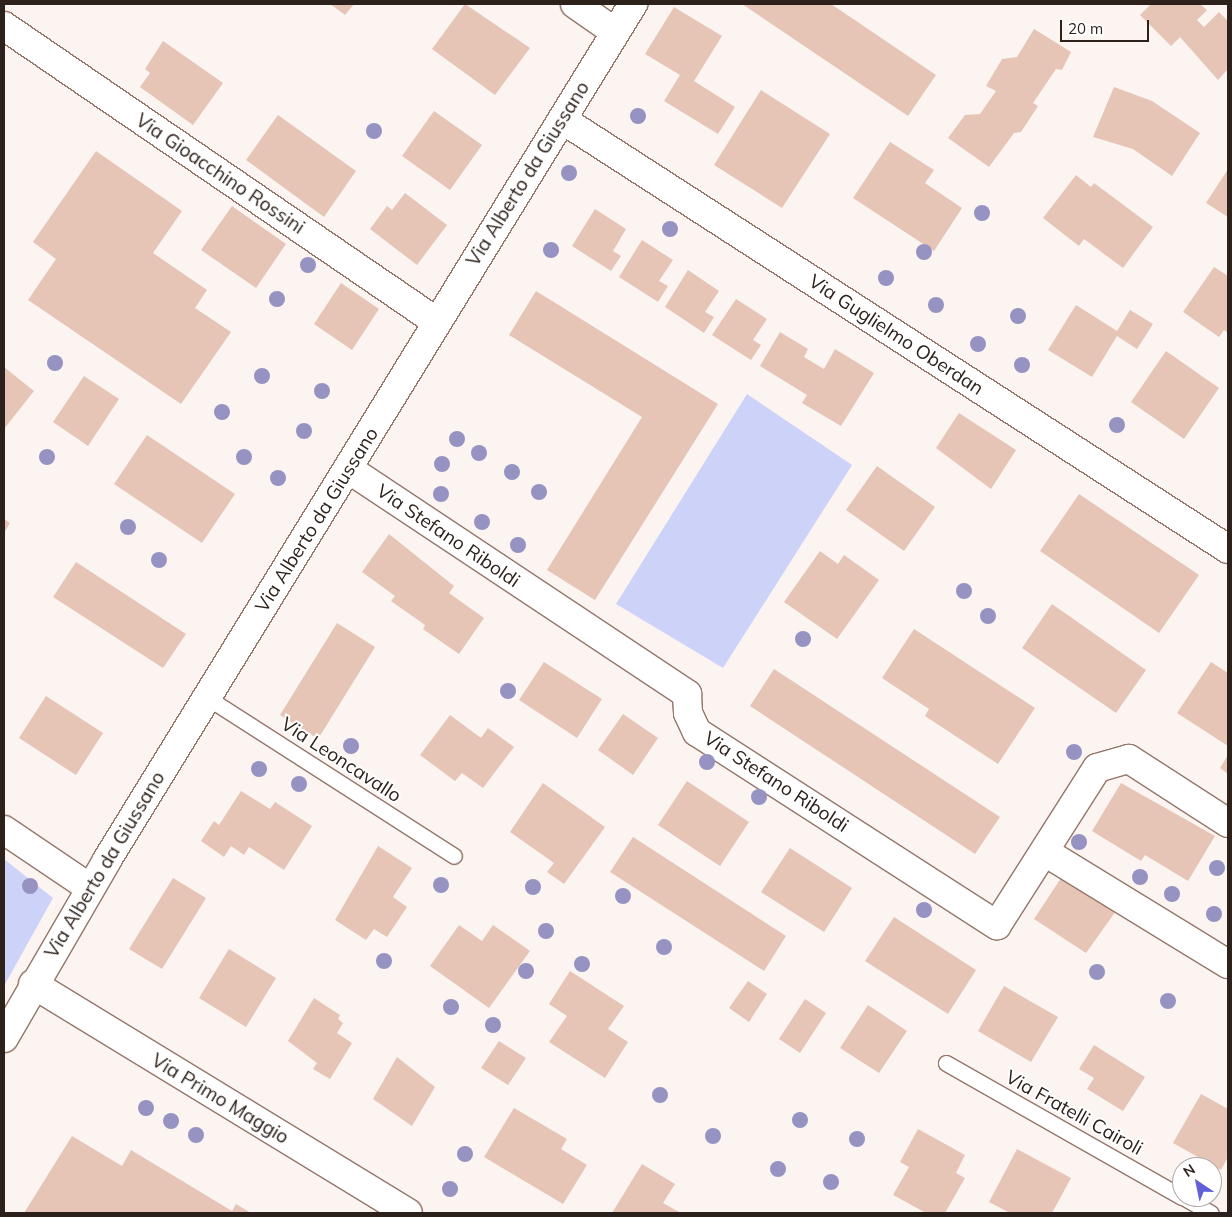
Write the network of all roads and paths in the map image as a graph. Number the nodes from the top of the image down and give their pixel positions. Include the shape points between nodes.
1 (575, 4) edge
2 (633, 4) edge
3 (4, 26) edge
4 (615, 32) junction
5 (563, 120) junction
6 (437, 322) junction
7 (350, 470) junction
8 (1228, 550) edge
9 (208, 698) junction
10 (1228, 824) edge
11 (4, 830) edge
12 (1045, 852) junction
13 (454, 856) dead end
14 (90, 888) junction
15 (1228, 964) edge
16 (33, 984) junction
17 (4, 1038) edge
18 (946, 1063) dead end
19 (1172, 1191) edge
20 (408, 1213) edge

1 - 4 street
2 - 4 street, Via Alberto da Giussano
3 - 6 street, Via Gioacchino Rossini
4 - 5 street, Via Alberto da Giussano
5 - 6 street, Via Alberto da Giussano
5 - 8 street, Via Guglielmo Oberdan
6 - 7 street, Via Alberto da Giussano
7 - 9 street, Via Alberto da Giussano
7 - 12 street, Via Stefano Riboldi via 687,694 688,713 698,732 997,925
9 - 13 lane, Via Leoncavallo
9 - 14 street, Via Alberto da Giussano
10 - 12 street, Via Stefano Riboldi via 1129,759 1097,768
11 - 14 street
12 - 15 street
14 - 16 street, Via Alberto da Giussano
16 - 17 street, Via Alberto da Giussano
16 - 20 street, Via Primo Maggio
18 - 19 lane, Via Fratelli Cairoli

